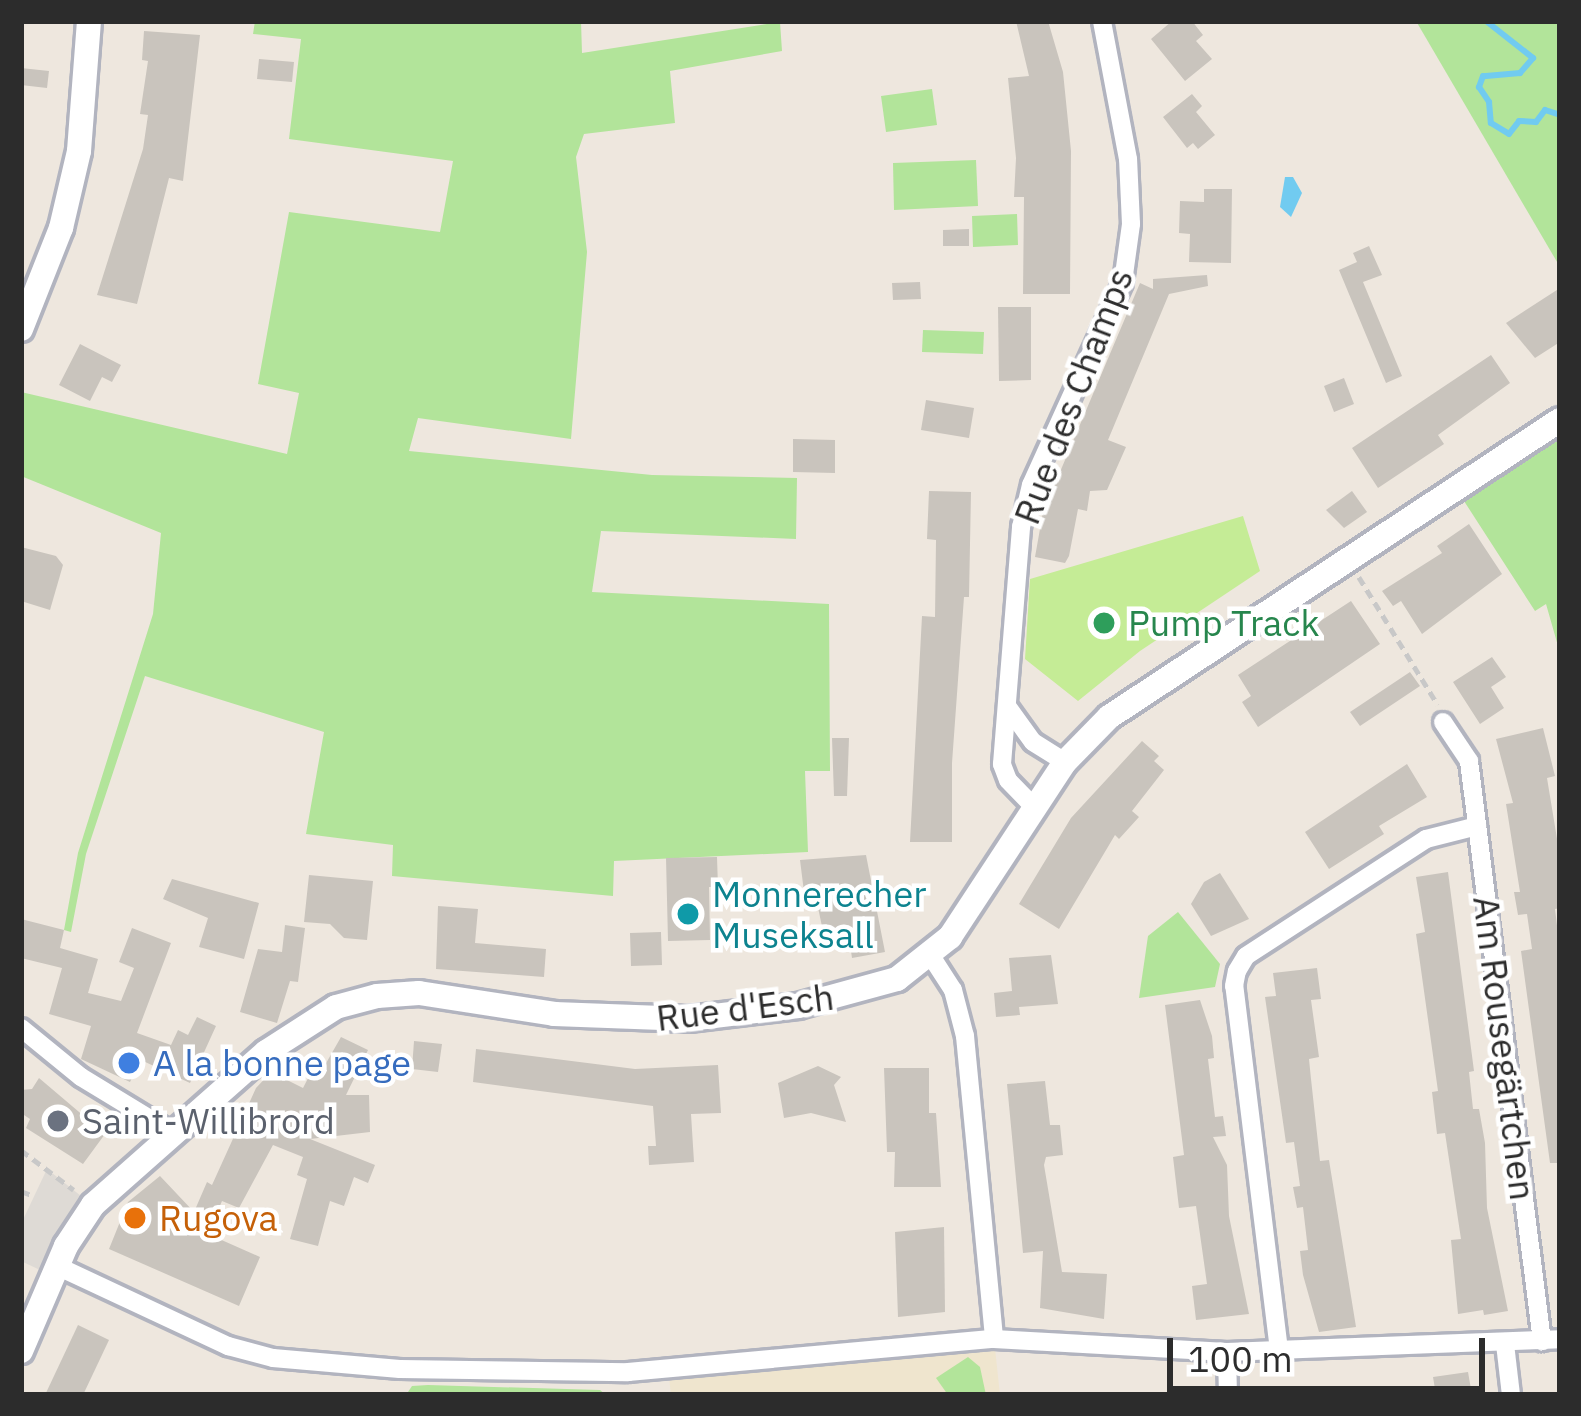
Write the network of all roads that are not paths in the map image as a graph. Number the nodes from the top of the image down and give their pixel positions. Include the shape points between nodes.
1 (89, 21) edge
2 (1102, 21) edge
3 (21, 329) edge
4 (1560, 420) edge
5 (1005, 701) junction
6 (1443, 722) road end
7 (1065, 762) junction
8 (1034, 807) junction
9 (1477, 826) junction
10 (931, 956) junction
11 (21, 1028) edge
12 (173, 1133) junction
13 (57, 1266) junction
14 (994, 1339) junction
15 (1551, 1340) edge
16 (1505, 1344) junction
17 (21, 1351) edge
18 (1280, 1351) junction
19 (1227, 1352) junction
20 (1228, 1395) edge
21 (1510, 1395) edge

1 - 3 main road via 79,151 61,229
2 - 5 street, Rue des Champs via 1128,159 1123,282 1031,485
4 - 7 main road, Rue d'Esch via 1160,680
5 - 7 street via 1033,742
5 - 8 street, Rue des Champs via 1002,764
6 - 9 street, Am Rousegärtchen via 1469,761
7 - 8 main road, Rue d'Esch
8 - 10 main road, Rue d'Esch
9 - 15 street, Am Rousegärtchen
9 - 18 street via 1426,839 1246,956 1237,971
10 - 12 main road, Rue d'Esch via 861,992 689,1019 622,1020 419,993 376,996 300,1027
10 - 14 street via 953,990 965,1036
11 - 12 street via 81,1077
12 - 13 main road, Rue d'Esch via 93,1205
13 - 14 street via 228,1346 319,1363 628,1372
13 - 17 main road, Rue d'Esch
14 - 19 street
15 - 16 street
16 - 18 street
16 - 21 street
18 - 19 street
19 - 20 street

